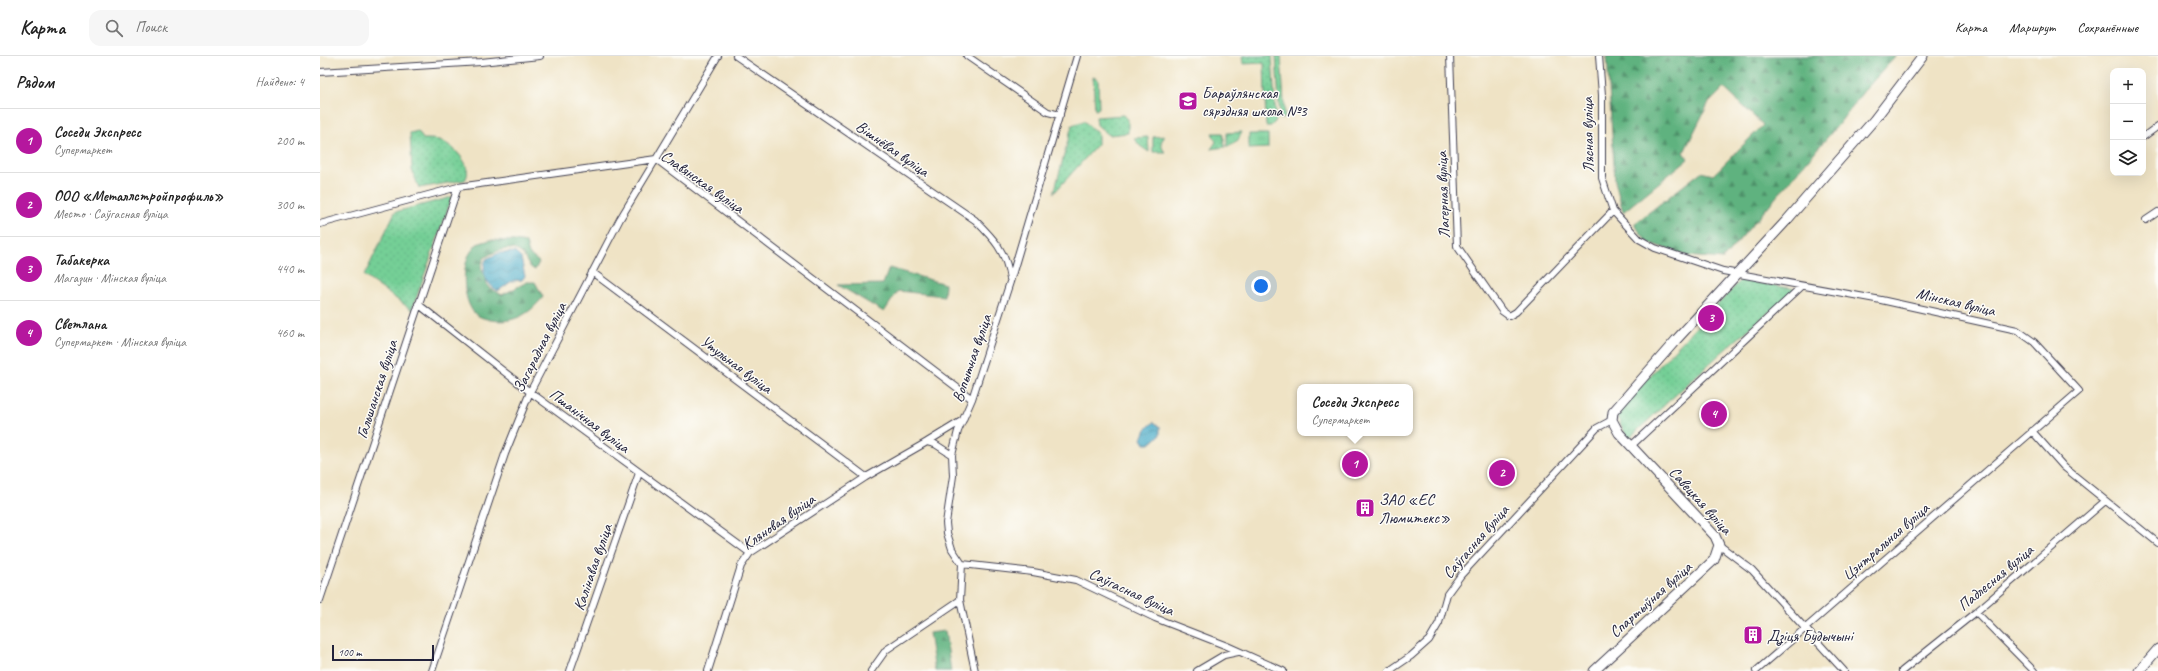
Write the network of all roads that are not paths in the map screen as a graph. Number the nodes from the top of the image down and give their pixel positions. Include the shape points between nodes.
1 (540, 56) edge
2 (718, 56) edge
3 (736, 56) edge
4 (967, 56) edge
5 (1077, 56) edge
6 (1450, 56) edge
7 (1599, 56) edge
8 (1923, 56) edge
9 (320, 72) edge
10 (1060, 115) junction
11 (2158, 126) edge
12 (2146, 135) edge
13 (656, 159) junction
14 (458, 187) junction
15 (1613, 211) junction
16 (2158, 212) edge
17 (2146, 220) dead end
18 (320, 224) edge
19 (592, 272) junction
20 (1738, 274) junction
21 (1010, 282) junction
22 (1802, 286) junction
23 (418, 304) junction
24 (2079, 391) joint
25 (530, 392) junction
26 (972, 399) junction
27 (1613, 416) junction
28 (963, 420) junction
29 (2032, 431) junction
30 (927, 442) junction
31 (1631, 446) junction
32 (952, 455) junction
33 (639, 473) junction
34 (866, 477) junction
35 (2104, 502) junction
36 (2158, 543) edge
37 (1719, 545) junction
38 (750, 553) junction
39 (962, 564) junction
40 (320, 600) edge
41 (960, 600) junction
42 (1976, 612) junction
43 (1806, 627) junction
44 (2158, 649) edge
45 (1238, 652) junction
46 (432, 671) edge
47 (570, 671) edge
48 (708, 671) edge
49 (871, 671) edge
50 (975, 671) edge
51 (1197, 671) edge
52 (1283, 671) edge
53 (1389, 671) edge
54 (1594, 671) edge
55 (1756, 671) edge
56 (1844, 671) edge
57 (1902, 671) edge
58 (2034, 671) edge
59 (2139, 671) edge

1 - 9 street
2 - 13 street, Загарадная вуліца
3 - 21 street, Вішнёвая вуліца via 975,220 1002,252
4 - 10 street via 1048,112
5 - 10 street, Вопытная вуліца
6 - 15 street, Лагерная вуліца via 1457,246 1502,311 1509,316 1516,312
7 - 15 street, Лясная вуліца via 1602,95 1602,178
8 - 20 main road via 1874,120
10 - 21 street, Вопытная вуліца
11 - 12 street
13 - 14 street, Славянская вуліца
13 - 19 street, Загарадная вуліца
13 - 26 street, Славянская вуліца
14 - 18 street, Славянская вуліца
14 - 23 street, Гальшанская вуліца
15 - 20 street, Мінская вуліца via 1639,239 1655,248
16 - 17 street
19 - 25 street, Загарадная вуліца
19 - 34 street, Утульная вуліца
20 - 22 street, Мінская вуліца
20 - 27 main road
21 - 26 street, Вопытная вуліца
22 - 24 street, Мінская вуліца via 1881,300 2020,331 2034,342
22 - 31 street
23 - 25 street, Пшанічная вуліца
23 - 40 street, Гальшанская вуліца
24 - 29 street, Цэнтральная вуліца
25 - 33 street, Пшанічная вуліца
25 - 46 street, Загарадная вуліца via 505,454
26 - 28 street, Вопытная вуліца
27 - 31 main road, Савецкая вуліца via 1614,426
27 - 53 street, Саўгасная вуліца via 1597,428 1468,566 1447,594 1439,623 1429,640
28 - 30 street, Кляновая вуліца
28 - 32 street, Вопытная вуліца
29 - 35 street via 2064,467
29 - 43 street, Цэнтральная вуліца
30 - 32 street
30 - 34 street, Кляновая вуліца
31 - 37 main road, Савецкая вуліца via 1715,536
32 - 39 street, Вопытная вуліца via 953,476 946,523 952,549
33 - 38 street, Пшанічная вуліца
33 - 47 street, Калінавая вуліца
34 - 38 street, Кляновая вуліца
35 - 36 street
35 - 42 street, Падлесная вуліца
37 - 43 street, Савецкая вуліца via 1752,570
37 - 54 main road, Спартыўная вуліца via 1718,553 1709,565
38 - 48 street, Кляновая вуліца via 741,566
39 - 41 street
39 - 45 street, Саўгасная вуліца via 1072,579 1154,618
41 - 49 street via 886,650
41 - 50 street
42 - 57 street, Падлесная вуліца
42 - 58 street
43 - 55 street, Цэнтральная вуліца
43 - 56 street, Савецкая вуліца
44 - 59 main road
45 - 51 street via 1224,655
45 - 52 street, Саўгасная вуліца

